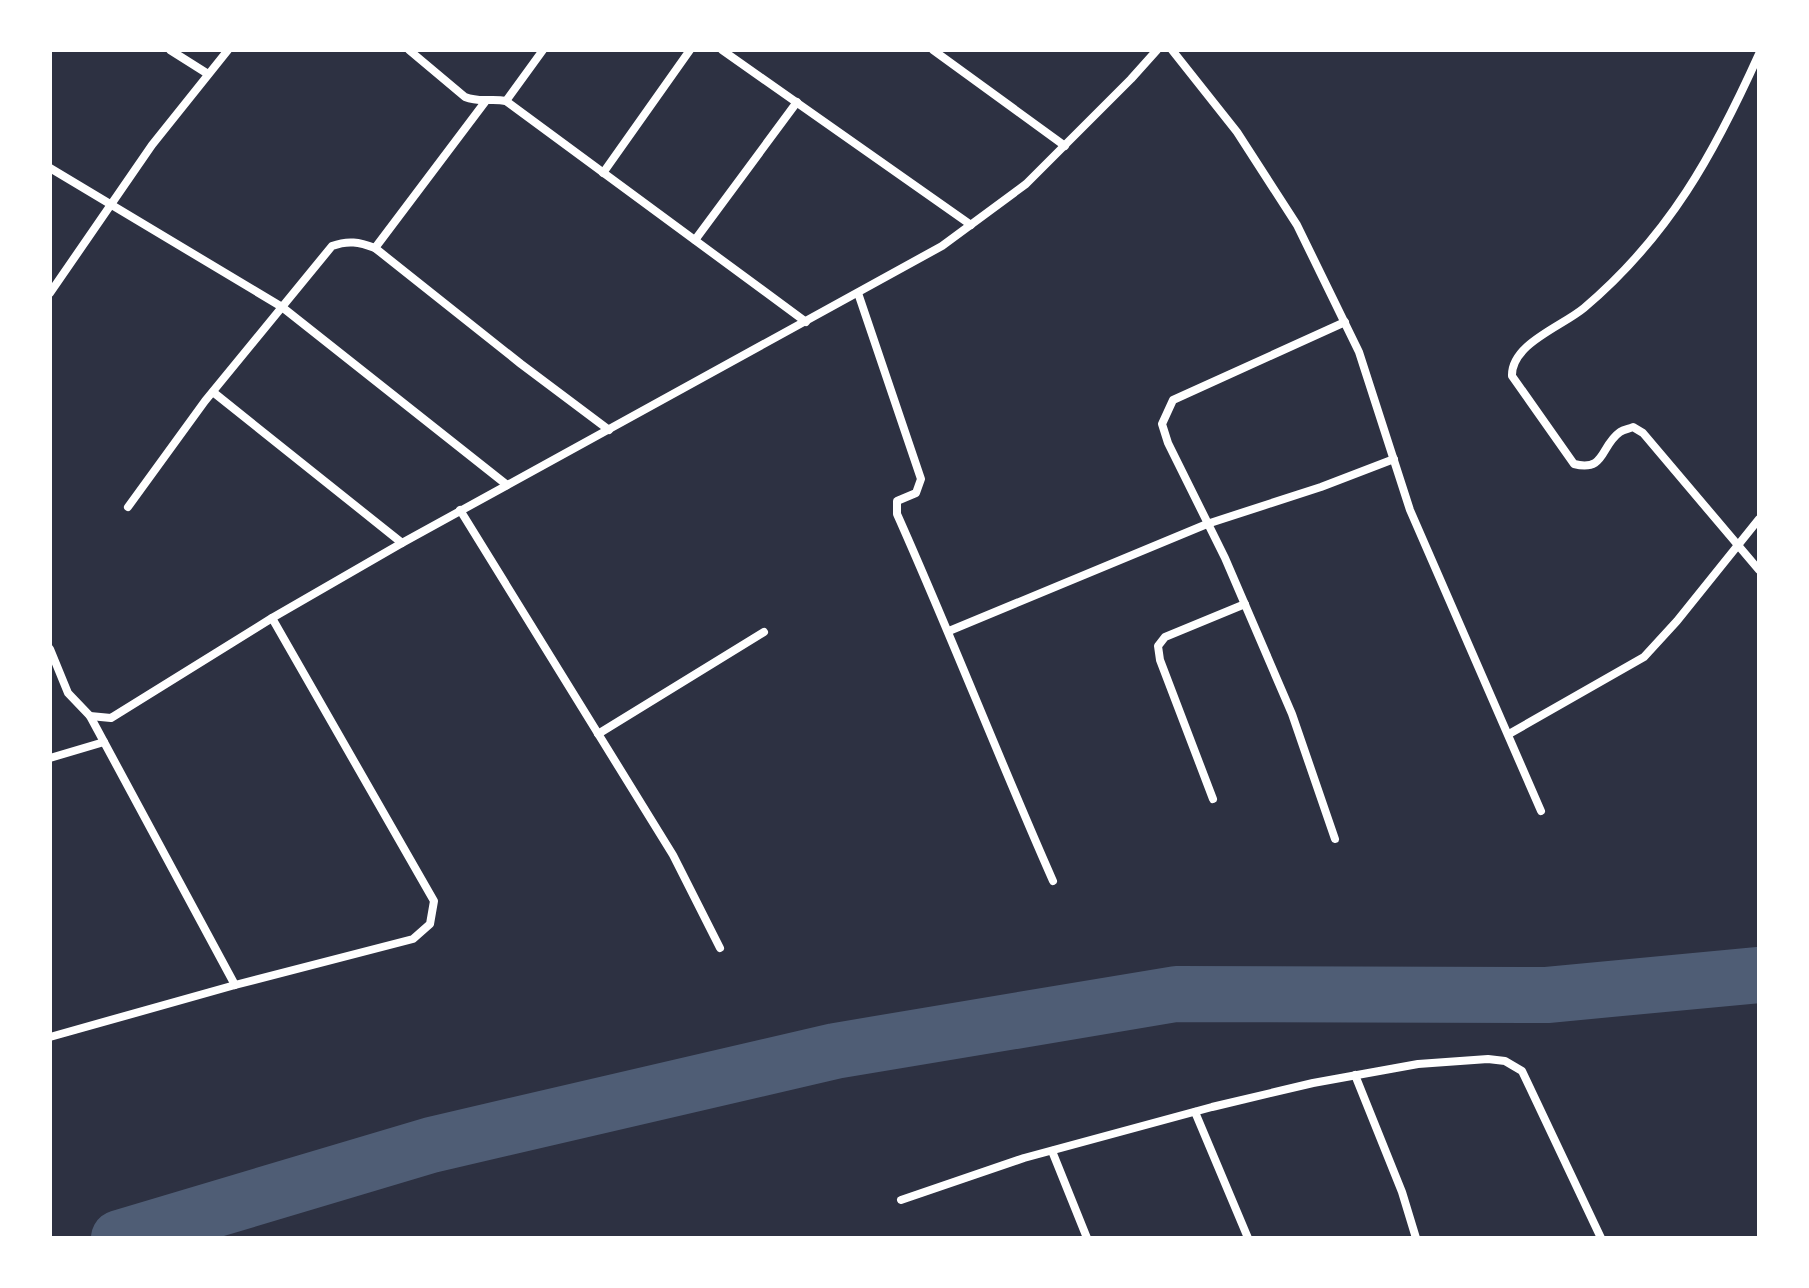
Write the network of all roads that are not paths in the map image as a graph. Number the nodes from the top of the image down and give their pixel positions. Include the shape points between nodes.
1 (170, 50) edge
2 (228, 50) edge
3 (409, 50) edge
4 (543, 50) edge
5 (690, 50) edge
6 (722, 50) edge
7 (933, 50) edge
8 (1157, 50) edge
9 (1172, 50) edge
10 (1759, 54) edge
11 (208, 74) junction
12 (506, 101) junction
13 (485, 102) junction
14 (797, 102) junction
15 (1065, 146) junction
16 (50, 168) edge
17 (603, 173) junction
18 (111, 204) junction
19 (971, 225) junction
20 (695, 240) junction
21 (375, 248) junction
22 (50, 293) edge
23 (858, 293) junction
24 (282, 307) junction
25 (806, 322) junction
26 (1345, 322) junction
27 (213, 392) junction
28 (609, 430) junction
29 (1394, 459) junction
30 (507, 485) junction
31 (128, 507) dead end
32 (460, 510) junction
33 (1759, 519) edge
34 (1207, 524) junction
35 (402, 543) junction
36 (1738, 544) junction
37 (1759, 570) edge
38 (1245, 604) junction
39 (272, 618) junction
40 (949, 631) junction
41 (764, 632) dead end
42 (50, 649) edge
43 (90, 716) junction
44 (598, 734) junction
45 (1509, 734) junction
46 (104, 742) junction
47 (50, 758) edge
48 (1213, 799) dead end
49 (1541, 811) dead end
50 (1335, 839) dead end
51 (1053, 881) dead end
52 (720, 948) dead end
53 (235, 985) junction
54 (50, 1037) edge
55 (1355, 1075) junction
56 (1195, 1112) junction
57 (1052, 1151) junction
58 (901, 1200) dead end
59 (1087, 1238) edge
60 (1248, 1238) edge
61 (1416, 1238) edge
62 (1601, 1238) edge

1 - 11 street
2 - 11 street
3 - 13 street via 465,97
4 - 12 street
5 - 17 street
6 - 14 street
7 - 15 street
8 - 15 street
9 - 26 street via 1237,132 1297,225
10 - 36 street via 1710,157 1643,253 1582,310 1517,354 1511,367 1512,376 1574,464 1596,463 1619,433 1633,427
11 - 18 street
12 - 13 street
12 - 17 street
13 - 21 street
14 - 19 street
14 - 20 street
15 - 19 street
16 - 18 street
17 - 20 street
18 - 22 street
18 - 24 street
19 - 23 street
20 - 25 street
21 - 24 street via 360,242 332,246
21 - 28 street
23 - 25 street
23 - 40 street via 921,479 916,493 895,507
24 - 27 street
24 - 30 street
25 - 28 street
26 - 29 street
26 - 34 street via 1173,400 1162,424
27 - 31 street
27 - 35 street
28 - 30 street
29 - 34 street
29 - 45 street via 1410,510
30 - 32 street
32 - 35 street
32 - 44 street
33 - 36 street
34 - 38 street
34 - 40 street
35 - 39 street
36 - 37 street
36 - 45 street via 1644,657
38 - 48 street via 1165,637 1158,646
38 - 50 street via 1292,714
39 - 43 street via 111,718
39 - 53 street via 434,901 430,924 413,939
40 - 51 street
41 - 44 street
42 - 43 street via 68,693
43 - 46 street
44 - 52 street via 673,855
45 - 49 street
46 - 47 street
46 - 53 street
53 - 54 street
55 - 56 street
55 - 61 street
55 - 62 street via 1488,1059 1522,1071
56 - 57 street
56 - 60 street
57 - 58 street
57 - 59 street

